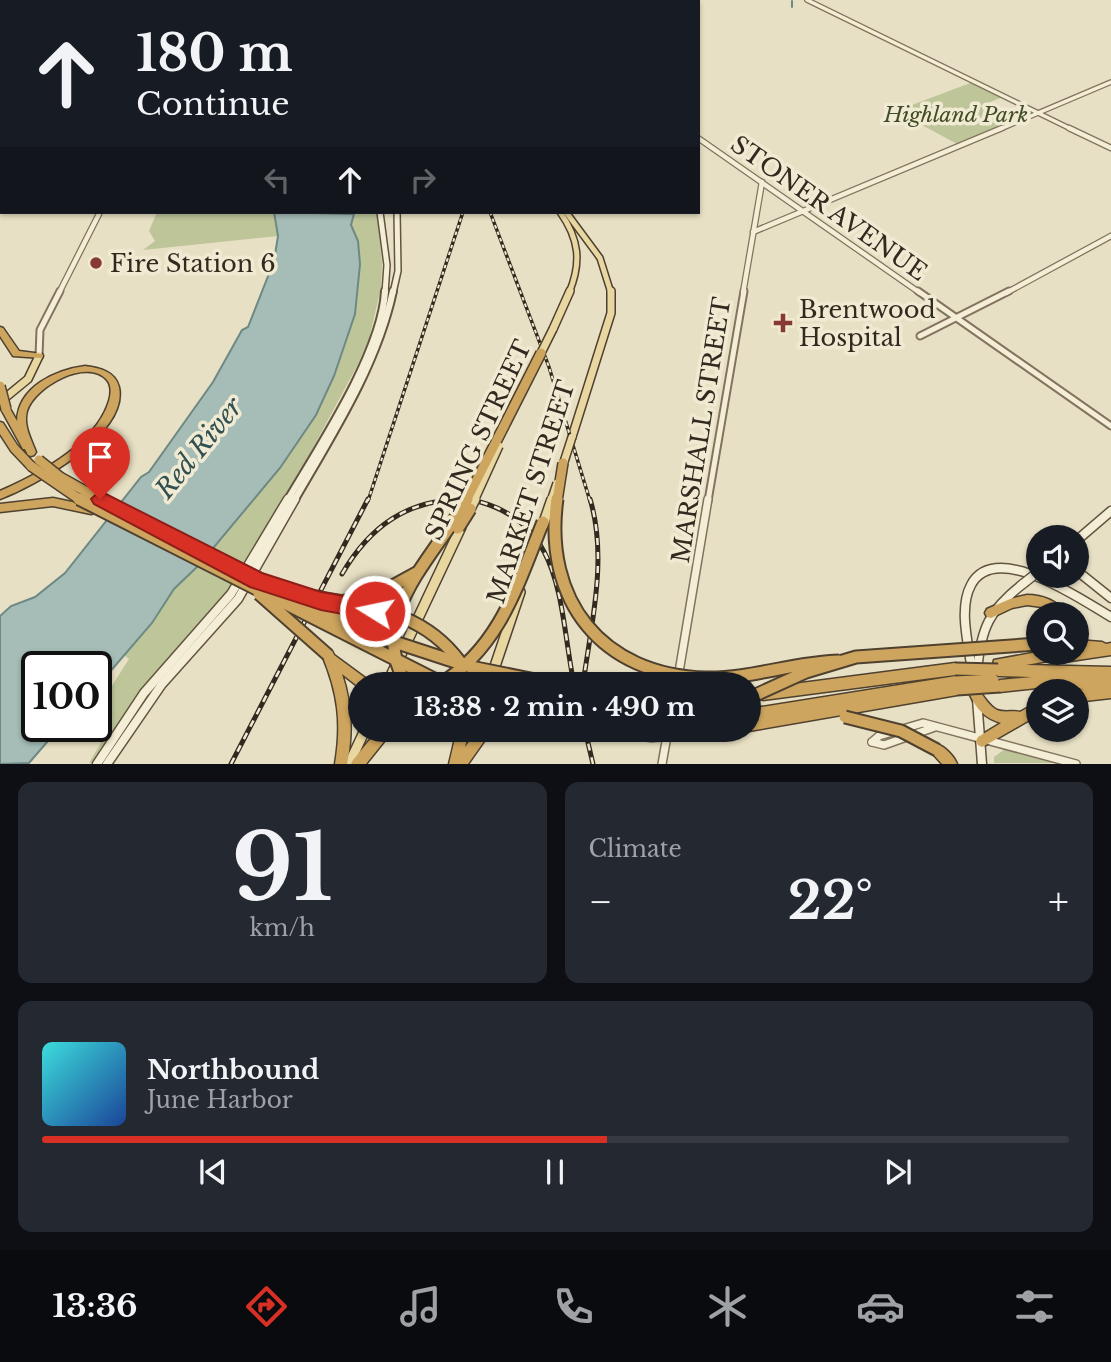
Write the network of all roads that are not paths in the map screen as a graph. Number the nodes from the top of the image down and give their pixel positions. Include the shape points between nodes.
1 (807, 0) edge
2 (1111, 82) edge
3 (1039, 113) junction
4 (700, 139) edge
5 (1111, 148) edge
6 (762, 182) junction
7 (805, 212) junction
8 (99, 214) edge
9 (380, 214) edge
10 (397, 214) edge
11 (561, 214) edge
12 (568, 214) edge
13 (754, 232) junction
14 (1111, 236) edge
15 (958, 319) junction
16 (0, 330) edge
17 (920, 336) dead end
18 (39, 352) junction
19 (541, 353) junction
20 (0, 385) edge
21 (3, 405) edge
22 (0, 426) edge
23 (1111, 426) edge
24 (33, 459) junction
25 (564, 463) junction
26 (0, 495) edge
27 (2, 508) edge
28 (470, 509) junction
29 (1111, 511) edge
30 (114, 517) junction
31 (543, 522) junction
32 (1089, 530) edge
33 (1089, 580) edge
34 (253, 583) junction
35 (1024, 583) joint
36 (309, 596) junction
37 (1111, 598) edge
38 (1038, 600) junction
39 (1041, 602) edge
40 (991, 613) junction
41 (1111, 617) edge
42 (1026, 646) edge
43 (1089, 646) edge
44 (1111, 649) edge
45 (1089, 652) edge
46 (327, 655) junction
47 (839, 662) junction
48 (1028, 665) edge
49 (349, 672) edge
50 (393, 672) edge
51 (401, 672) edge
52 (420, 672) edge
53 (460, 672) edge
54 (463, 672) edge
55 (493, 672) edge
56 (496, 672) edge
57 (679, 672) edge
58 (1111, 673) edge
59 (999, 675) junction
60 (1111, 685) edge
61 (896, 689) junction
62 (761, 691) edge
63 (976, 691) junction
64 (1111, 692) edge
65 (761, 695) edge
66 (1089, 695) edge
67 (850, 707) junction
68 (1026, 713) edge
69 (761, 714) edge
70 (1022, 715) junction
71 (761, 723) edge
72 (935, 726) junction
73 (982, 741) junction
74 (359, 742) edge
75 (376, 742) edge
76 (461, 742) edge
77 (465, 742) edge
78 (476, 742) edge
79 (666, 742) edge
80 (946, 758) edge
81 (97, 764) edge
82 (107, 764) edge
83 (341, 764) edge
84 (349, 764) edge
85 (357, 764) edge
86 (457, 764) edge
87 (662, 764) edge
88 (982, 764) edge
89 (1076, 764) edge

1 - 3 street
2 - 3 street
3 - 5 street
3 - 7 street
4 - 6 street, STONER AVENUE
6 - 7 street, STONER AVENUE
6 - 13 street, MARSHALL STREET
7 - 13 street
7 - 15 street, STONER AVENUE
8 - 18 street via 40,330
9 - 81 main road via 387,264 385,297 355,378 231,594 144,693
10 - 82 main road via 398,271 391,305 377,347 343,416 238,599 162,684
11 - 19 main road, SPRING STREET, bridge via 573,231 580,260 573,287
12 - 25 main road, MARKET STREET, bridge via 597,252 611,288 610,316
13 - 57 street, MARSHALL STREET
14 - 15 street
15 - 17 street
15 - 23 street, STONER AVENUE
16 - 18 highway via 12,350 23,356
18 - 21 main road via 30,376
19 - 28 main road, SPRING STREET, bridge
19 - 51 highway, bridge via 457,518 399,608 393,652
20 - 21 highway, bridge
21 - 24 highway
22 - 24 highway via 14,448
24 - 26 highway via 22,418 35,391 54,378 83,370 102,373 113,382 113,406 95,434 38,476
24 - 30 highway, bridge via 73,496
24 - 34 highway, bridge
25 - 31 main road, MARKET STREET, bridge
25 - 47 highway, bridge via 554,522 558,573 577,613 608,645 646,667 691,678
27 - 30 highway, bridge via 53,502
28 - 36 highway, bridge via 437,554 396,586 349,601
28 - 50 main road, SPRING STREET, bridge
29 - 32 main road
30 - 34 highway, bridge
31 - 53 highway, bridge via 491,641
31 - 55 main road, MARKET STREET, bridge
33 - 37 main road
34 - 36 highway, bridge
34 - 46 highway, bridge
34 - 52 highway, bridge
34 - 56 highway, bridge via 412,650
35 - 38 highway
35 - 40 main road
36 - 54 highway, bridge via 420,621 446,640
38 - 39 highway
38 - 40 highway via 1018,600
40 - 63 main road via 980,637
41 - 63 main road via 1025,572 1003,567 983,571 968,594
42 - 47 highway, bridge via 880,654
43 - 44 highway
44 - 45 highway
46 - 49 highway
46 - 83 highway via 346,704
47 - 62 highway, bridge
48 - 59 highway
58 - 59 highway
59 - 60 highway
59 - 61 highway, bridge via 956,686
59 - 61 highway, bridge via 956,669
61 - 65 highway via 854,683
61 - 67 highway
63 - 70 highway via 986,709 999,718
63 - 73 main road
64 - 66 highway
67 - 69 highway
67 - 71 highway
67 - 80 highway, bridge
68 - 70 highway
70 - 73 highway
72 - 72 street via 923,723 872,742 884,745
72 - 73 street
73 - 88 main road
73 - 89 street
74 - 84 main road
75 - 85 highway
76 - 86 highway
77 - 86 main road
78 - 86 highway
79 - 87 street

